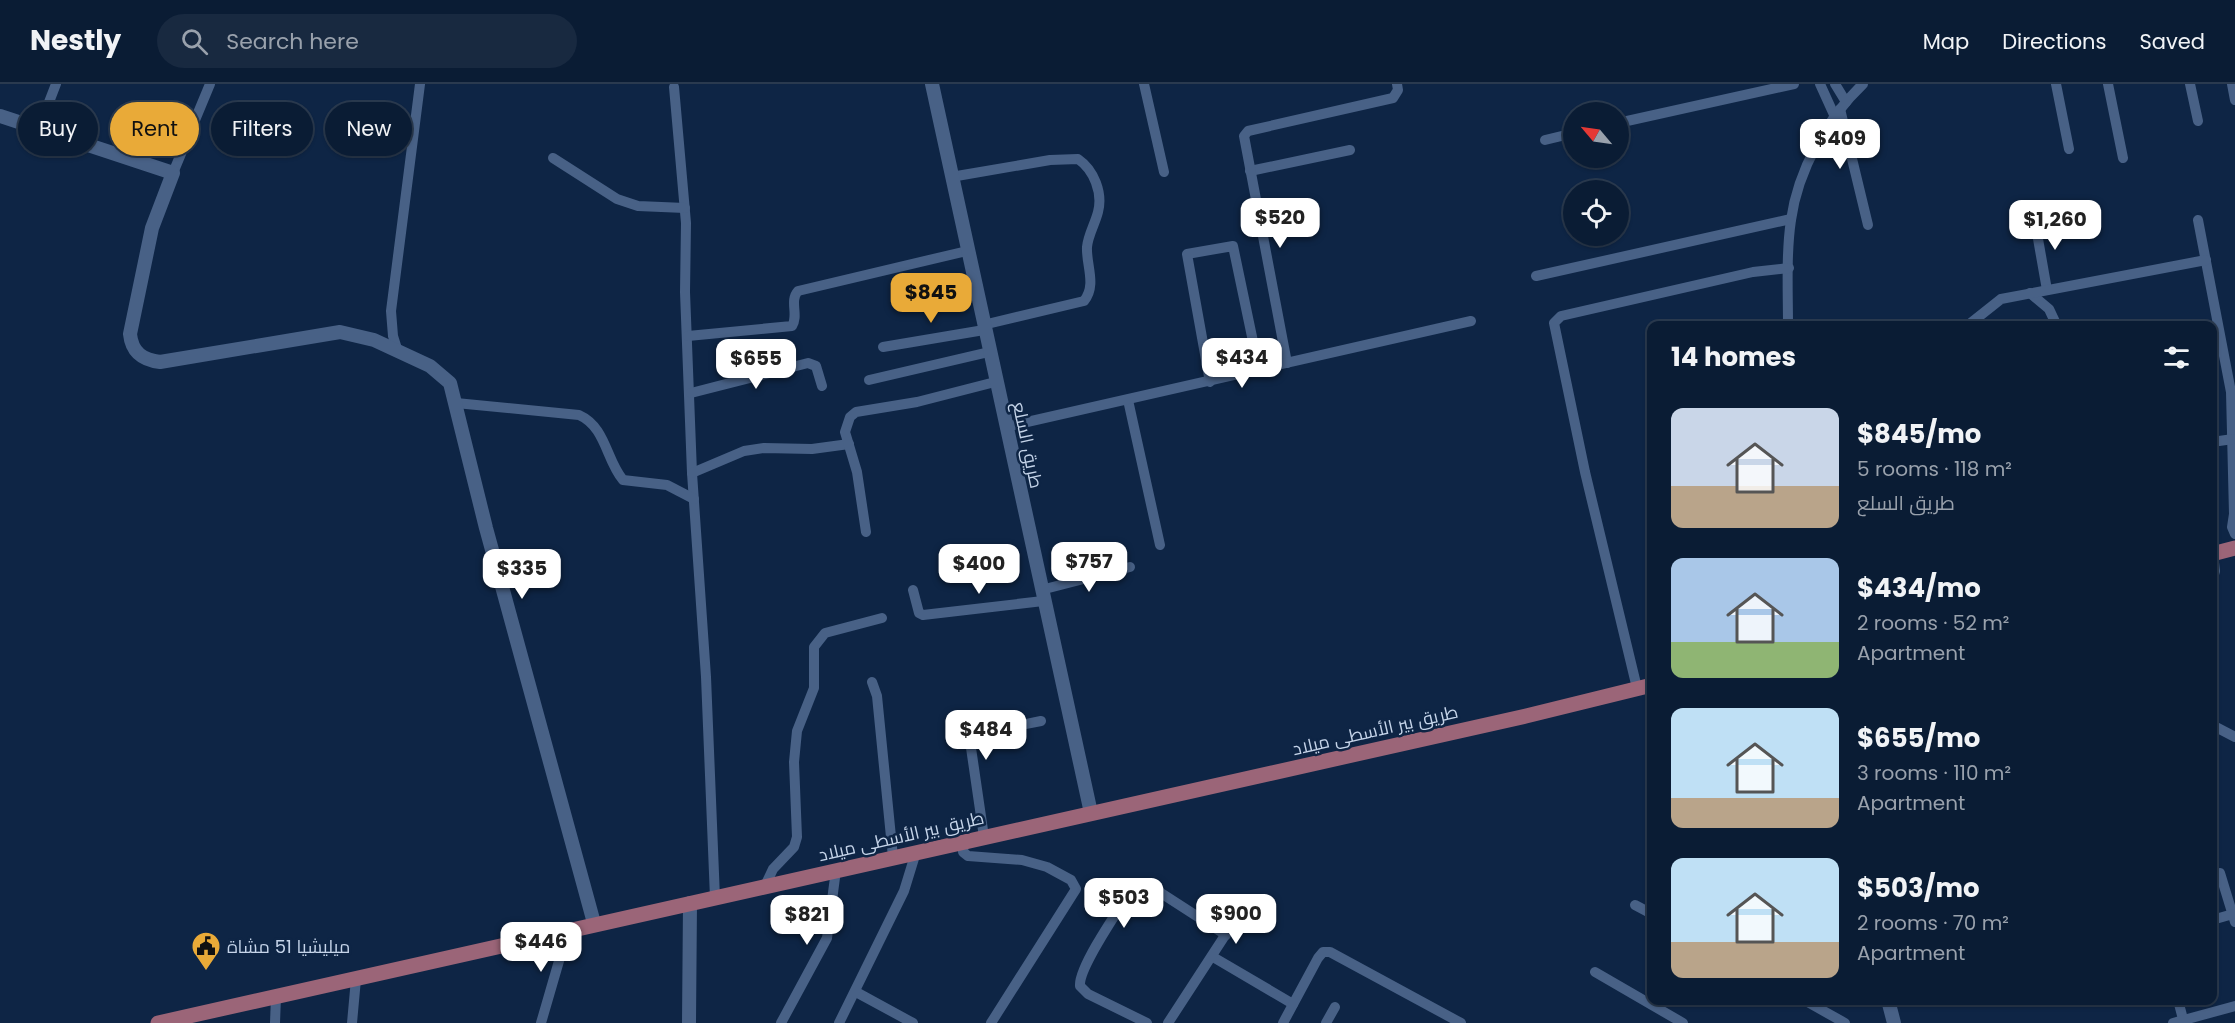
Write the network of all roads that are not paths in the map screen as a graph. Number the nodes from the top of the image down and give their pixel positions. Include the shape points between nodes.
1 (56, 84) edge
2 (210, 84) edge
3 (420, 84) edge
4 (932, 84) edge
5 (1144, 84) edge
6 (1397, 84) edge
7 (1794, 84) edge
8 (1820, 84) edge
9 (1835, 84) edge
10 (1863, 84) edge
11 (2056, 84) edge
12 (2108, 84) edge
13 (2190, 84) edge
14 (2232, 84) edge
15 (674, 87) dead end
16 (2235, 100) edge
17 (49, 102) edge
18 (1841, 109) junction
19 (0, 117) edge
20 (1629, 121) edge
21 (2199, 121) dead end
22 (18, 122) edge
23 (1563, 136) edge
24 (1545, 140) dead end
25 (98, 148) edge
26 (2069, 149) dead end
27 (1350, 150) dead end
28 (553, 158) dead end
29 (2123, 158) dead end
30 (1250, 171) junction
31 (1164, 172) dead end
32 (173, 173) junction
33 (951, 177) junction
34 (685, 208) junction
35 (2034, 216) dead end
36 (1791, 219) junction
37 (2198, 220) dead end
38 (1868, 225) dead end
39 (967, 251) junction
40 (2206, 260) junction
41 (1789, 268) junction
42 (1536, 276) dead end
43 (2047, 290) junction
44 (2030, 293) junction
45 (1471, 321) dead end
46 (1788, 321) edge
47 (1972, 321) edge
48 (2055, 321) edge
49 (2214, 321) edge
50 (984, 328) junction
51 (687, 336) junction
52 (2217, 342) edge
53 (883, 347) dead end
54 (398, 352) junction
55 (989, 352) junction
56 (1287, 363) junction
57 (1259, 370) junction
58 (869, 380) dead end
59 (995, 382) junction
60 (1210, 382) junction
61 (822, 386) dead end
62 (691, 393) junction
63 (1128, 400) junction
64 (456, 403) junction
65 (1005, 427) junction
66 (2233, 439) junction
67 (2217, 441) edge
68 (849, 444) junction
69 (692, 473) junction
70 (694, 499) junction
71 (866, 532) dead end
72 (2235, 534) edge
73 (1160, 545) dead end
74 (2235, 548) edge
75 (2217, 553) edge
76 (1130, 567) dead end
77 (913, 590) dead end
78 (1042, 596) junction
79 (882, 618) dead end
80 (872, 682) dead end
81 (1644, 687) edge
82 (1041, 721) dead end
83 (2217, 728) edge
84 (2235, 737) edge
85 (1091, 813) junction
86 (984, 837) junction
87 (964, 842) junction
88 (916, 852) junction
89 (893, 857) junction
90 (836, 870) junction
91 (2220, 873) dead end
92 (764, 888) junction
93 (715, 898) junction
94 (690, 903) junction
95 (1635, 905) dead end
96 (1647, 911) edge
97 (2234, 918) edge
98 (1234, 920) dead end
99 (2217, 920) edge
100 (594, 923) junction
101 (568, 930) junction
102 (1226, 935) junction
103 (1213, 957) junction
104 (1595, 972) dead end
105 (356, 979) junction
106 (856, 992) junction
107 (276, 996) junction
108 (1647, 1002) edge
109 (1293, 1004) junction
110 (1652, 1005) edge
111 (1813, 1005) edge
112 (1889, 1005) edge
113 (2178, 1005) edge
114 (2235, 1006) edge
115 (1335, 1007) dead end
116 (1440, 1018) edge
117 (165, 1022) edge
118 (2180, 1022) edge
119 (275, 1023) edge
120 (352, 1023) edge
121 (541, 1023) edge
122 (689, 1023) edge
123 (781, 1023) edge
124 (839, 1023) edge
125 (912, 1023) edge
126 (991, 1023) edge
127 (1148, 1023) edge
128 (1168, 1023) edge
129 (1283, 1023) edge
130 (1326, 1023) edge
131 (1461, 1023) edge
132 (1683, 1023) edge
133 (1845, 1023) edge
134 (1894, 1023) edge

1 - 17 street
2 - 32 street
3 - 54 street via 391,311
4 - 33 street, طريق السلع
5 - 31 street
6 - 30 street via 1393,98 1248,131 1244,140
7 - 20 street
8 - 18 street
9 - 18 street
10 - 18 street
11 - 26 street
12 - 29 street
13 - 21 street
14 - 16 street
15 - 34 street
18 - 36 street via 1810,160
18 - 38 street
19 - 22 street
23 - 24 street
25 - 32 street
27 - 30 street
28 - 34 street via 617,199 638,206
30 - 56 street
32 - 54 street via 152,228 130,334 134,350 140,355 160,362 340,332 374,340
33 - 39 street, طريق السلع
33 - 50 street via 1070,158 1084,163 1097,187 1099,210 1087,251 1091,281 1087,297 1068,307
34 - 51 street
35 - 43 street
36 - 41 street
36 - 42 street
37 - 40 street
39 - 50 street, طريق السلع
39 - 51 street via 798,291 793,298 792,326
40 - 43 street
40 - 49 street
41 - 46 street
41 - 81 street via 1753,272 1561,316 1554,323 1580,448
43 - 44 street
44 - 47 street via 1993,302
44 - 48 street via 2049,309
45 - 56 street
50 - 53 street
50 - 55 street, طريق السلع
51 - 62 street
52 - 66 street via 2231,392
54 - 64 street via 440,373 450,383
55 - 58 street
55 - 59 street, طريق السلع
56 - 57 street
57 - 60 street
57 - 60 street via 1233,246 1187,254
59 - 65 street, طريق السلع
59 - 68 street via 856,412 847,424
60 - 63 street
61 - 62 street via 816,366 808,363
62 - 69 street
63 - 65 street
63 - 73 street
64 - 70 street via 589,419 624,480 667,485
64 - 100 street via 486,528
65 - 78 street, طريق السلع
66 - 67 street
66 - 72 street
68 - 69 street via 744,451
68 - 71 street
69 - 70 street
70 - 93 street
74 - 75 main road
76 - 78 street
77 - 78 street via 923,615
78 - 85 street, طريق السلع
79 - 92 street via 825,633 814,647 814,688 796,730 797,837
80 - 89 street via 877,696
81 - 85 main road, طريق بير الأسطى ميلاد
82 - 86 street via 981,733 970,741
83 - 84 street
85 - 86 main road, طريق بير الأسطى ميلاد
86 - 87 main road, طريق بير الأسطى ميلاد
87 - 88 main road, طريق بير الأسطى ميلاد
87 - 126 street via 963,852 968,856 1022,860 1047,867 1071,880 1076,889
88 - 89 main road, طريق بير الأسطى ميلاد
88 - 106 street via 904,891
89 - 90 main road, طريق بير الأسطى ميلاد
90 - 92 main road, طريق بير الأسطى ميلاد
90 - 123 street via 827,938
91 - 97 street
92 - 93 main road, طريق بير الأسطى ميلاد
93 - 94 main road, طريق بير الأسطى ميلاد
94 - 100 main road, طريق بير الأسطى ميلاد
94 - 122 street
95 - 96 street
97 - 99 street
98 - 102 street
100 - 101 main road, طريق بير الأسطى ميلاد
101 - 105 main road, طريق بير الأسطى ميلاد
101 - 121 street
102 - 103 street
102 - 127 street via 1148,884 1134,886 1079,978 1080,986 1088,994
103 - 109 street
103 - 128 street
104 - 108 street
105 - 107 main road, طريق بير الأسطى ميلاد
105 - 120 street
106 - 124 street
106 - 125 street
107 - 117 main road, طريق بير الأسطى ميلاد
107 - 119 street
109 - 116 street via 1318,958 1330,951
109 - 129 street
110 - 132 street
111 - 133 street
112 - 134 street
113 - 118 street
114 - 118 street
115 - 130 street
116 - 131 street

